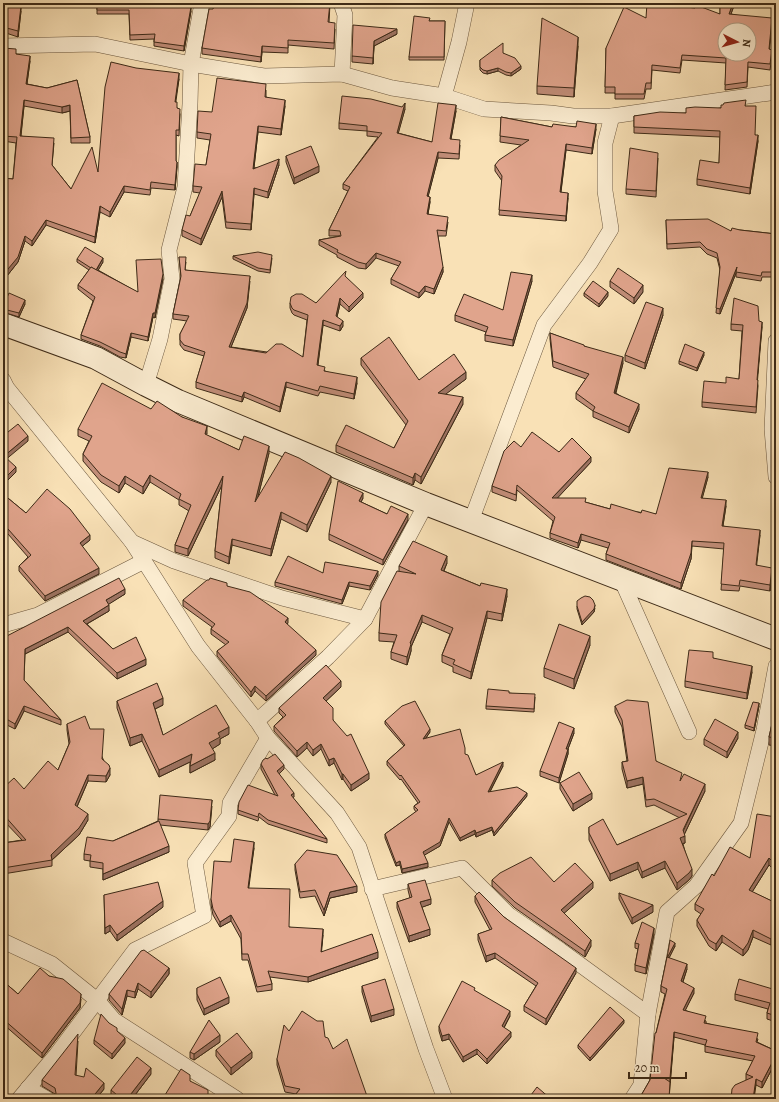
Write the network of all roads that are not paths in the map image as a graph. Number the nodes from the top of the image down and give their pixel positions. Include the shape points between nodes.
1 (202, 3) edge
2 (341, 3) edge
3 (467, 3) edge
4 (3, 46) edge
5 (191, 64) junction
6 (342, 74) junction
7 (776, 92) edge
8 (444, 96) junction
9 (612, 116) junction
10 (3, 324) edge
11 (776, 341) edge
12 (3, 380) edge
13 (146, 385) junction
14 (776, 477) edge
15 (426, 504) junction
16 (471, 522) junction
17 (132, 542) junction
18 (144, 561) junction
19 (621, 579) junction
20 (365, 619) junction
21 (3, 625) edge
22 (776, 639) edge
23 (776, 666) edge
24 (257, 721) junction
25 (689, 732) dead end
26 (268, 738) junction
27 (372, 889) junction
28 (3, 941) edge
29 (97, 1000) junction
30 (648, 1014) junction
31 (23, 1094) edge
32 (47, 1099) edge
33 (237, 1099) edge
34 (445, 1099) edge
35 (632, 1099) edge

1 - 5 street
2 - 6 street via 346,15
3 - 8 street
4 - 5 street via 95,44
5 - 6 street via 264,76
5 - 13 street via 185,187 169,250 172,279 160,339
6 - 8 street via 392,88
7 - 9 street
8 - 9 street via 484,109 573,116
9 - 16 street via 605,143 605,191 611,229 590,263 544,325
10 - 13 street via 96,358
11 - 14 street via 772,429
12 - 17 street
13 - 15 street via 178,401
15 - 16 street
15 - 20 street
16 - 19 street
17 - 18 street
17 - 20 street via 174,561 282,598
18 - 21 street via 38,615
18 - 24 street via 198,646
19 - 22 street
19 - 25 street
20 - 24 street via 328,657
23 - 30 street via 764,730 741,823 696,886 667,912
24 - 26 street
26 - 27 street via 337,813 358,848
26 - 29 street via 230,803 229,816 195,863 204,916 135,950
27 - 30 street via 462,868 509,915
27 - 34 street
28 - 29 street via 52,964
29 - 31 street
29 - 33 street via 114,1020
30 - 35 street via 640,1085
31 - 32 street

